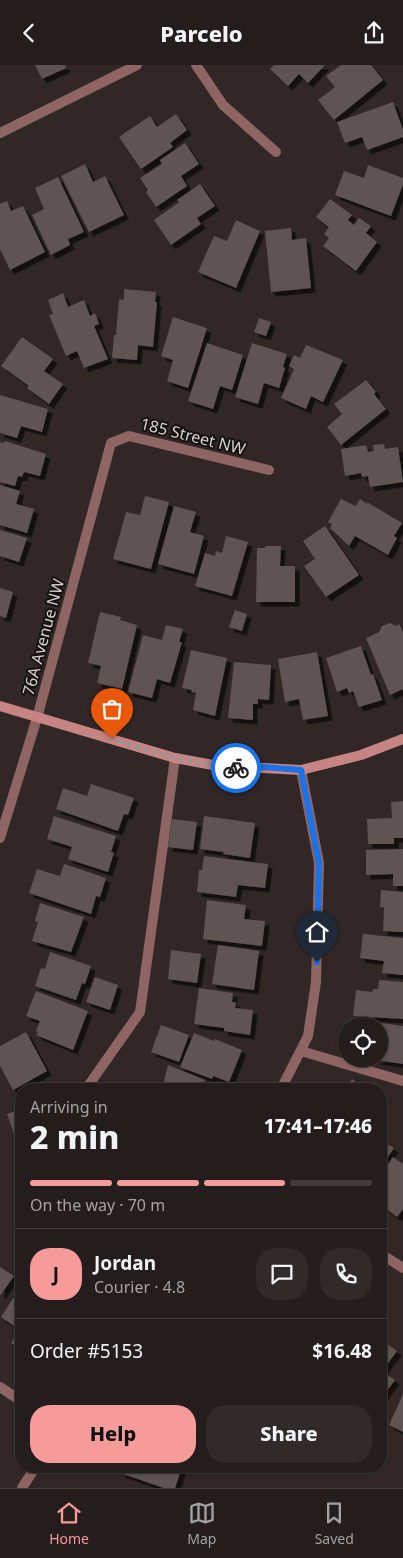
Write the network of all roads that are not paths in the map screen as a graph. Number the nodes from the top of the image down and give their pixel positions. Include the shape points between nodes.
1 (137, 65) edge
2 (196, 65) edge
3 (0, 133) edge
4 (276, 152) dead end
5 (111, 443) joint
6 (269, 470) dead end
7 (0, 706) edge
8 (37, 718) junction
9 (403, 739) edge
10 (175, 758) junction
11 (301, 770) junction
12 (0, 838) edge
13 (301, 1051) junction
14 (403, 1081) edge
15 (90, 1083) edge
16 (284, 1083) edge
17 (387, 1259) edge
18 (403, 1268) edge
19 (0, 1387) edge
20 (15, 1397) edge
21 (32, 1473) edge
22 (22, 1488) edge

1 - 3 street
2 - 4 street via 223,105
5 - 6 street, 185 Street NW via 129,436
5 - 8 street, 76A Avenue NW
7 - 8 street
8 - 10 street
8 - 12 street, 76A Avenue NW
9 - 11 street via 361,755
10 - 11 street via 229,768
10 - 15 street via 140,1012
11 - 13 street via 319,863 316,982 308,1036
13 - 14 street
13 - 16 street
17 - 18 street
19 - 20 street
21 - 22 street

